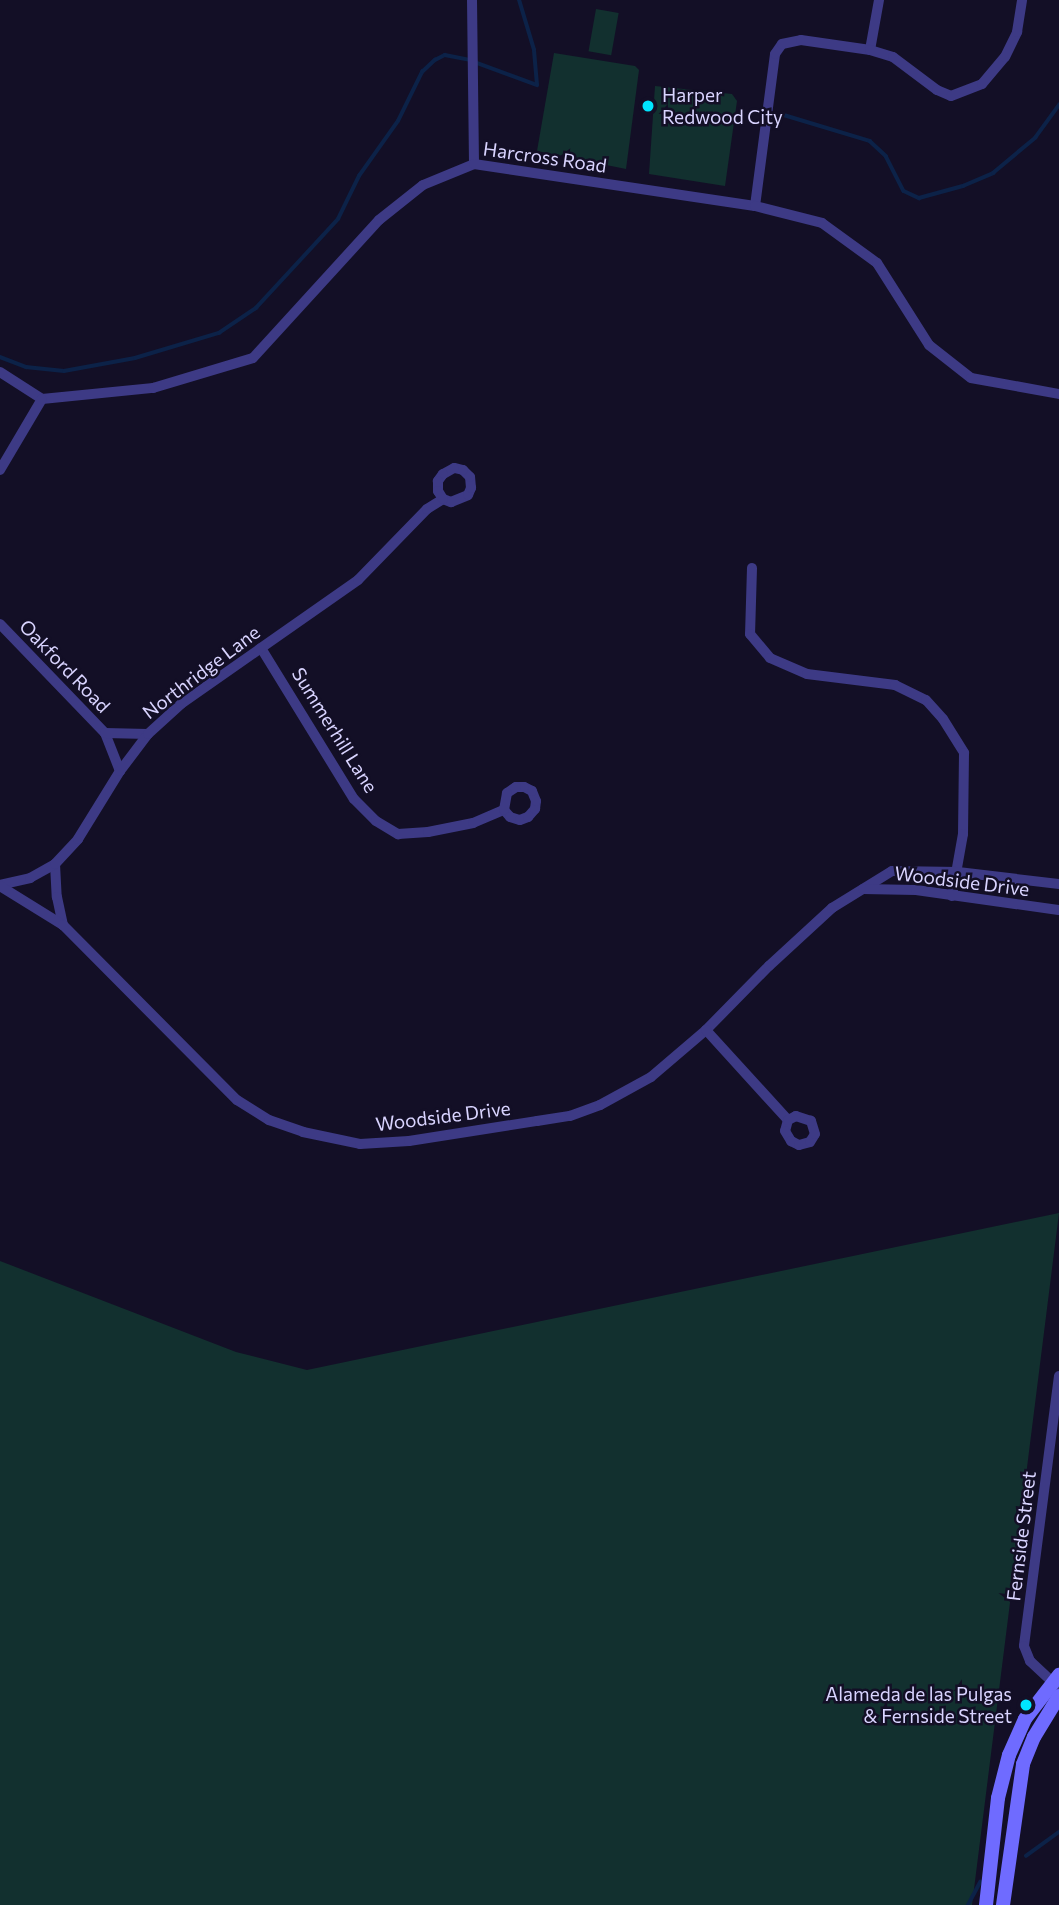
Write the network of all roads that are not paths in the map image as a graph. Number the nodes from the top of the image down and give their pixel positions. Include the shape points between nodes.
1 (472, 0) edge
2 (878, 0) edge
3 (1022, 0) edge
4 (870, 50) junction
5 (474, 164) junction
6 (755, 206) junction
7 (0, 372) edge
8 (1059, 394) edge
9 (42, 399) junction
10 (0, 470) edge
11 (443, 499) dead end
12 (752, 568) dead end
13 (0, 624) edge
14 (261, 648) junction
15 (105, 733) junction
16 (148, 734) junction
17 (120, 771) junction
18 (503, 810) dead end
19 (55, 864) junction
20 (958, 872) junction
21 (1059, 884) edge
22 (0, 885) edge
23 (860, 889) junction
24 (952, 896) junction
25 (1059, 910) edge
26 (63, 925) junction
27 (706, 1030) junction
28 (788, 1120) dead end
29 (1059, 1376) edge
30 (1057, 1681) edge
31 (1059, 1696) edge
32 (986, 1905) edge
33 (1003, 1905) edge

1 - 5 street
2 - 4 street
3 - 4 street via 1017,32 1004,57 982,84 967,92 951,96 937,90 893,57
4 - 6 street via 799,40 782,44 775,54
5 - 6 street, Harcross Road
5 - 9 street, Harcross Road via 423,184 379,220 254,358 153,388
6 - 8 street, Harcross Road via 822,223 877,263 929,345 971,378
7 - 9 street
9 - 10 street
11 - 14 street, Northridge Lane via 427,509 358,580
12 - 20 street via 750,634 770,658 807,674 895,685 926,700 943,719 964,753
13 - 15 street, Oakford Road
14 - 16 street, Northridge Lane via 181,704
14 - 18 street, Summerhill Lane via 354,799 376,821 398,834 428,832 473,823
15 - 16 street
15 - 17 street, Oakford Road
16 - 17 street, Northridge Lane
17 - 19 street, Northridge Lane via 78,839
19 - 22 street, Northridge Lane via 30,878
19 - 26 street
20 - 21 street, Woodside Drive
20 - 23 street, Woodside Drive via 892,871
20 - 24 street
22 - 26 street, Woodside Drive
23 - 24 street, Woodside Drive
23 - 27 street, Woodside Drive via 803,933
24 - 25 street, Woodside Drive
26 - 27 street, Woodside Drive via 237,1100 279,1124 360,1144 409,1141 570,1116 651,1077
27 - 28 street
29 - 30 street, Fernside Street via 1024,1646 1030,1661
30 - 32 main road via 1025,1719 1009,1755 998,1798
31 - 33 main road via 1023,1763

